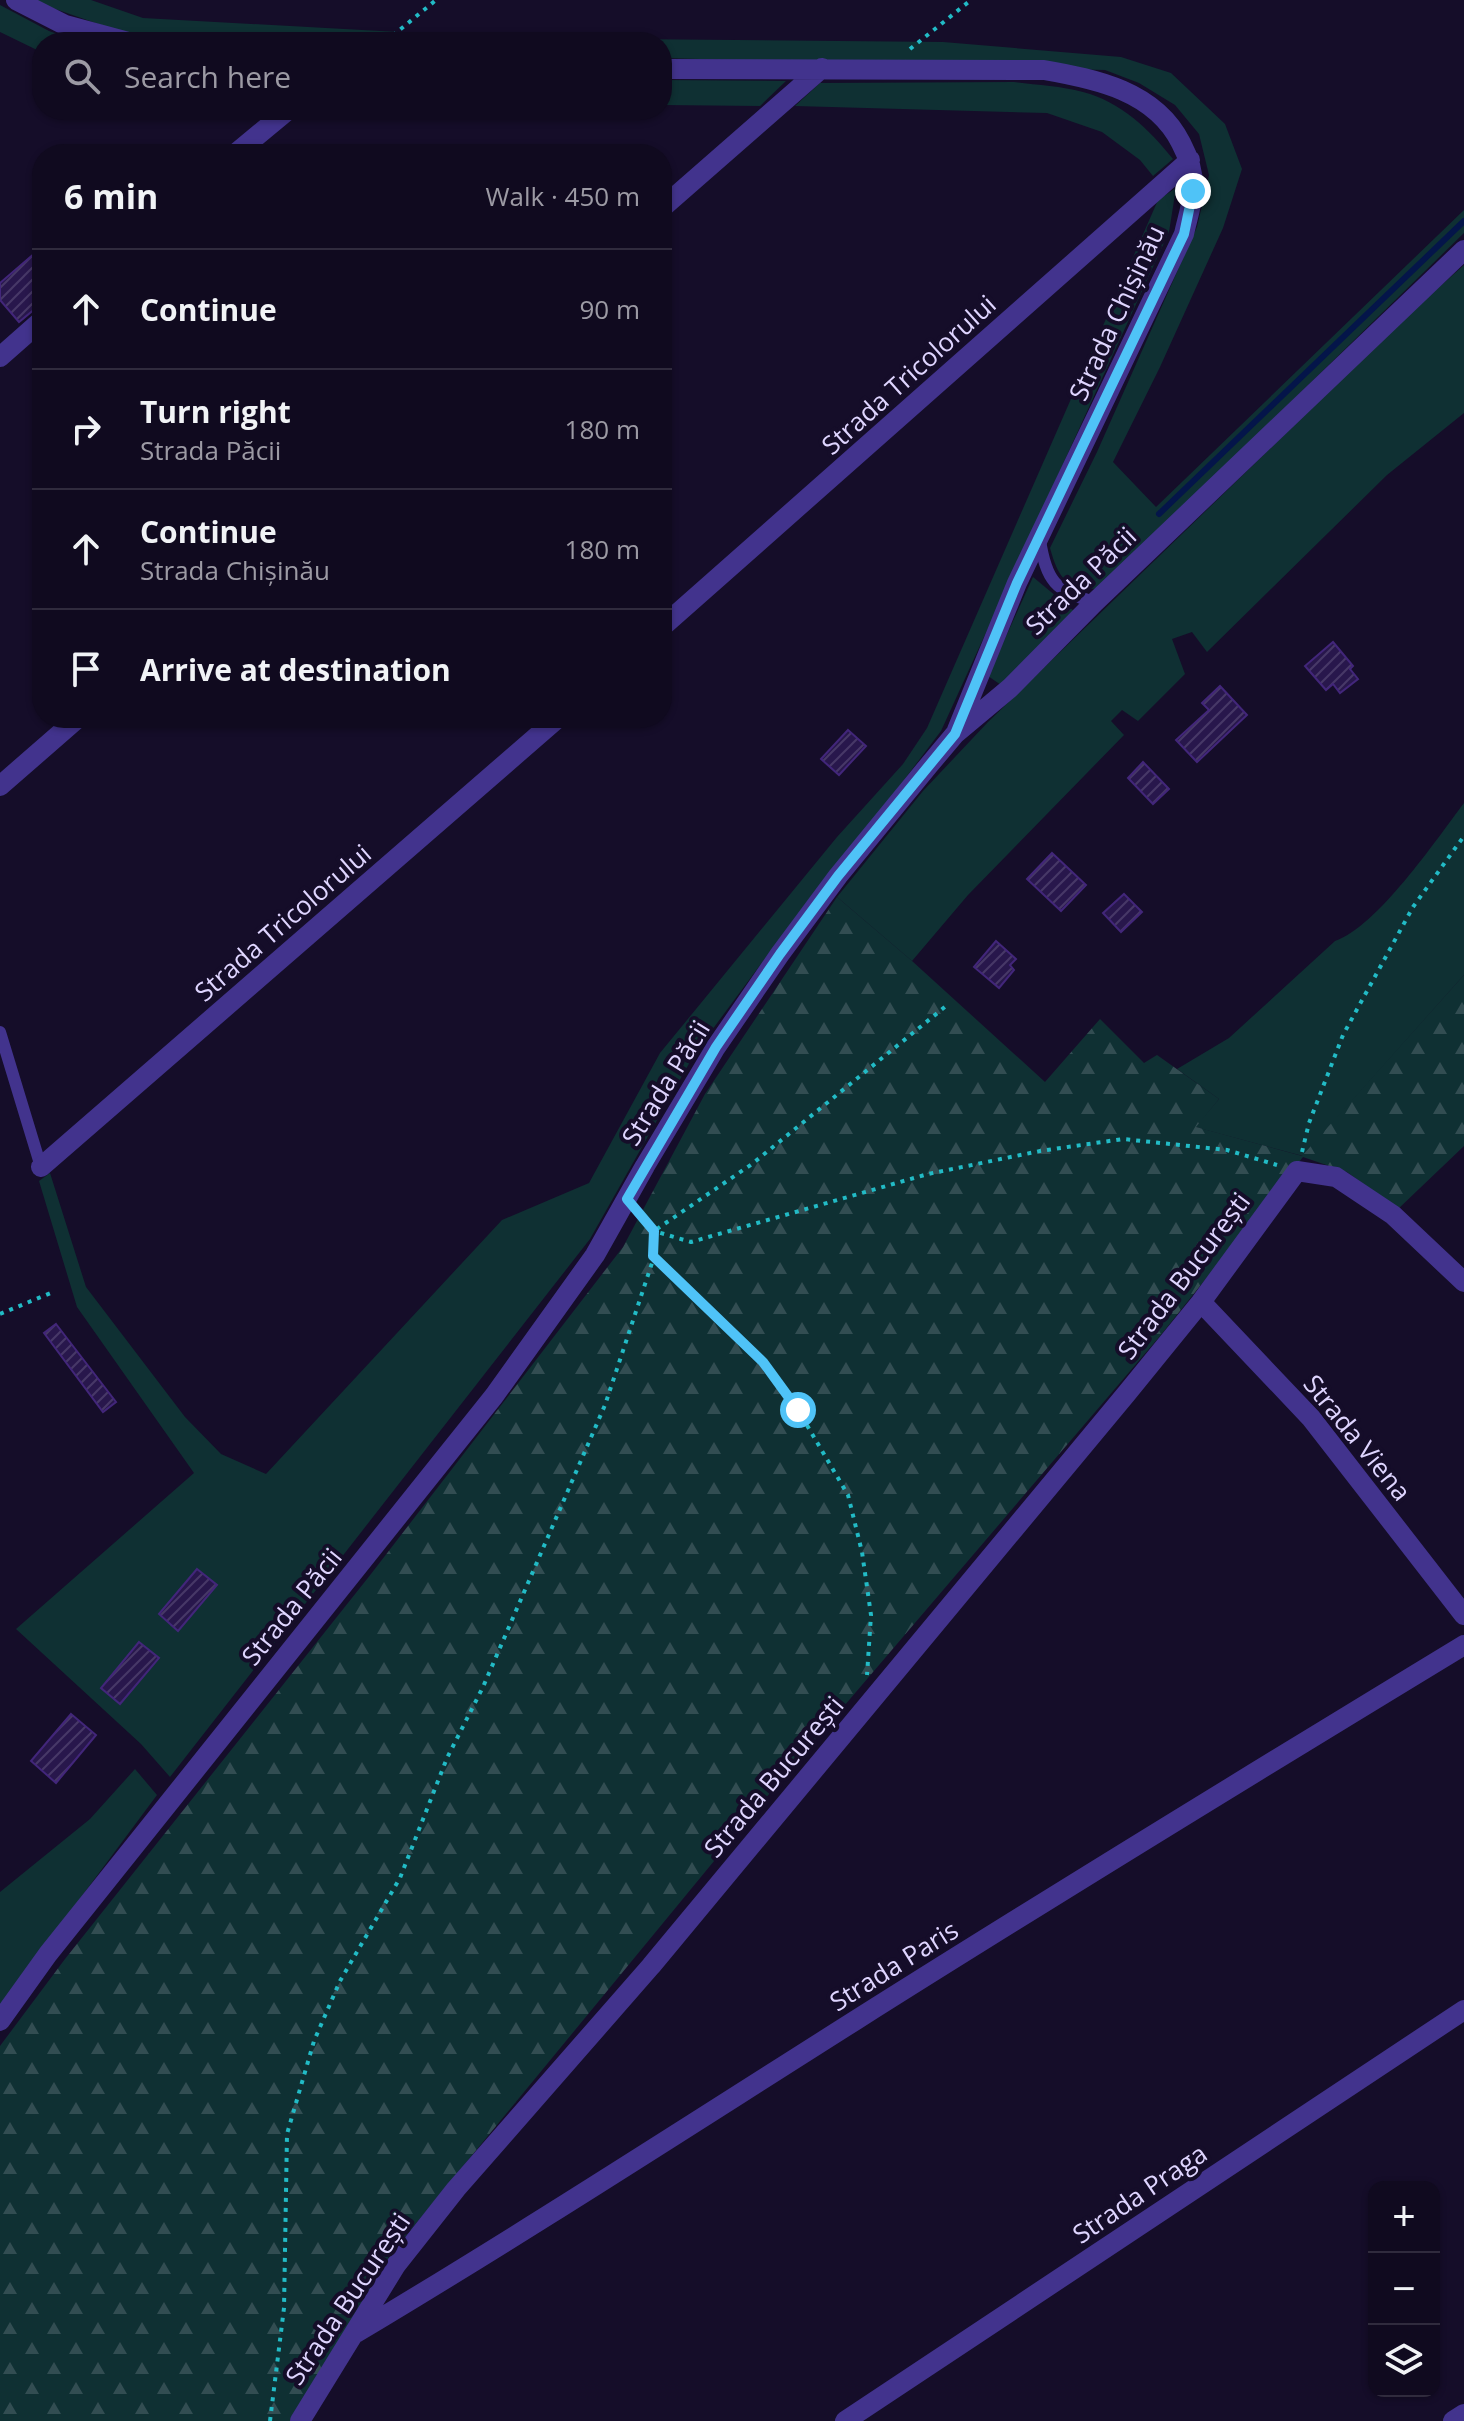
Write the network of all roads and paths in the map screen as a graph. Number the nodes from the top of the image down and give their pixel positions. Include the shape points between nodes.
1 (16, 0) edge
2 (436, 0) edge
3 (971, 0) edge
4 (91, 32) edge
5 (397, 32) edge
6 (822, 68) junction
7 (887, 68) junction
8 (672, 69) edge
9 (276, 120) edge
10 (247, 144) edge
11 (1190, 160) junction
12 (672, 199) edge
13 (1464, 250) edge
14 (32, 329) edge
15 (0, 357) edge
16 (1040, 539) junction
17 (1095, 602) junction
18 (672, 618) edge
19 (67, 728) edge
20 (546, 728) edge
21 (955, 734) junction
22 (0, 786) edge
23 (1464, 836) edge
24 (946, 1006) dead end
25 (0, 1032) edge
26 (41, 1167) joint
27 (1297, 1171) junction
28 (627, 1199) junction
29 (654, 1231) junction
30 (653, 1256) junction
31 (1464, 1282) edge
32 (53, 1292) dead end
33 (1201, 1302) junction
34 (0, 1314) edge
35 (1464, 1615) edge
36 (1464, 1645) edge
37 (863, 1710) junction
38 (1464, 2010) edge
39 (0, 2021) edge
40 (353, 2334) junction
41 (1464, 2414) edge
42 (270, 2421) edge
43 (300, 2421) edge
44 (845, 2421) edge
45 (1453, 2421) edge

1 - 4 street
2 - 5 path
3 - 7 path
6 - 7 street, Strada Chișinău
6 - 8 street, Strada Chișinău
6 - 12 street
7 - 11 street, Strada Chișinău via 1044,70 1126,90 1174,129
9 - 10 street
11 - 16 street, Strada Chișinău via 1193,191 1184,234
11 - 18 street, Strada Tricolorului
13 - 17 street, Strada Păcii
14 - 15 street
16 - 17 lane via 1044,565 1057,587
16 - 21 street, Strada Chișinău
17 - 21 street, Strada Păcii via 1010,688
19 - 22 street
20 - 26 street, Strada Tricolorului
21 - 28 street, Strada Păcii via 780,954 716,1047
23 - 27 path via 1413,907 1343,1035 1309,1123
24 - 29 path via 752,1164
25 - 26 lane
27 - 29 path via 1227,1150 1123,1139 928,1174 691,1242
27 - 31 street via 1336,1177 1393,1215
27 - 33 street, Strada București
28 - 29 path
28 - 39 street, Strada Păcii via 595,1255 494,1396 58,1941
29 - 30 path
30 - 37 path via 763,1362 848,1495 871,1615
30 - 42 path via 599,1419 447,1758 400,1878 340,1981 314,2041 287,2134 284,2308
32 - 34 path
33 - 35 street, Strada Viena via 1311,1418
33 - 37 street, Strada București
36 - 40 street, Strada Paris
37 - 40 street, Strada București via 651,1966 456,2189 396,2265
38 - 44 street, Strada Praga
40 - 43 street, Strada București
41 - 45 street

